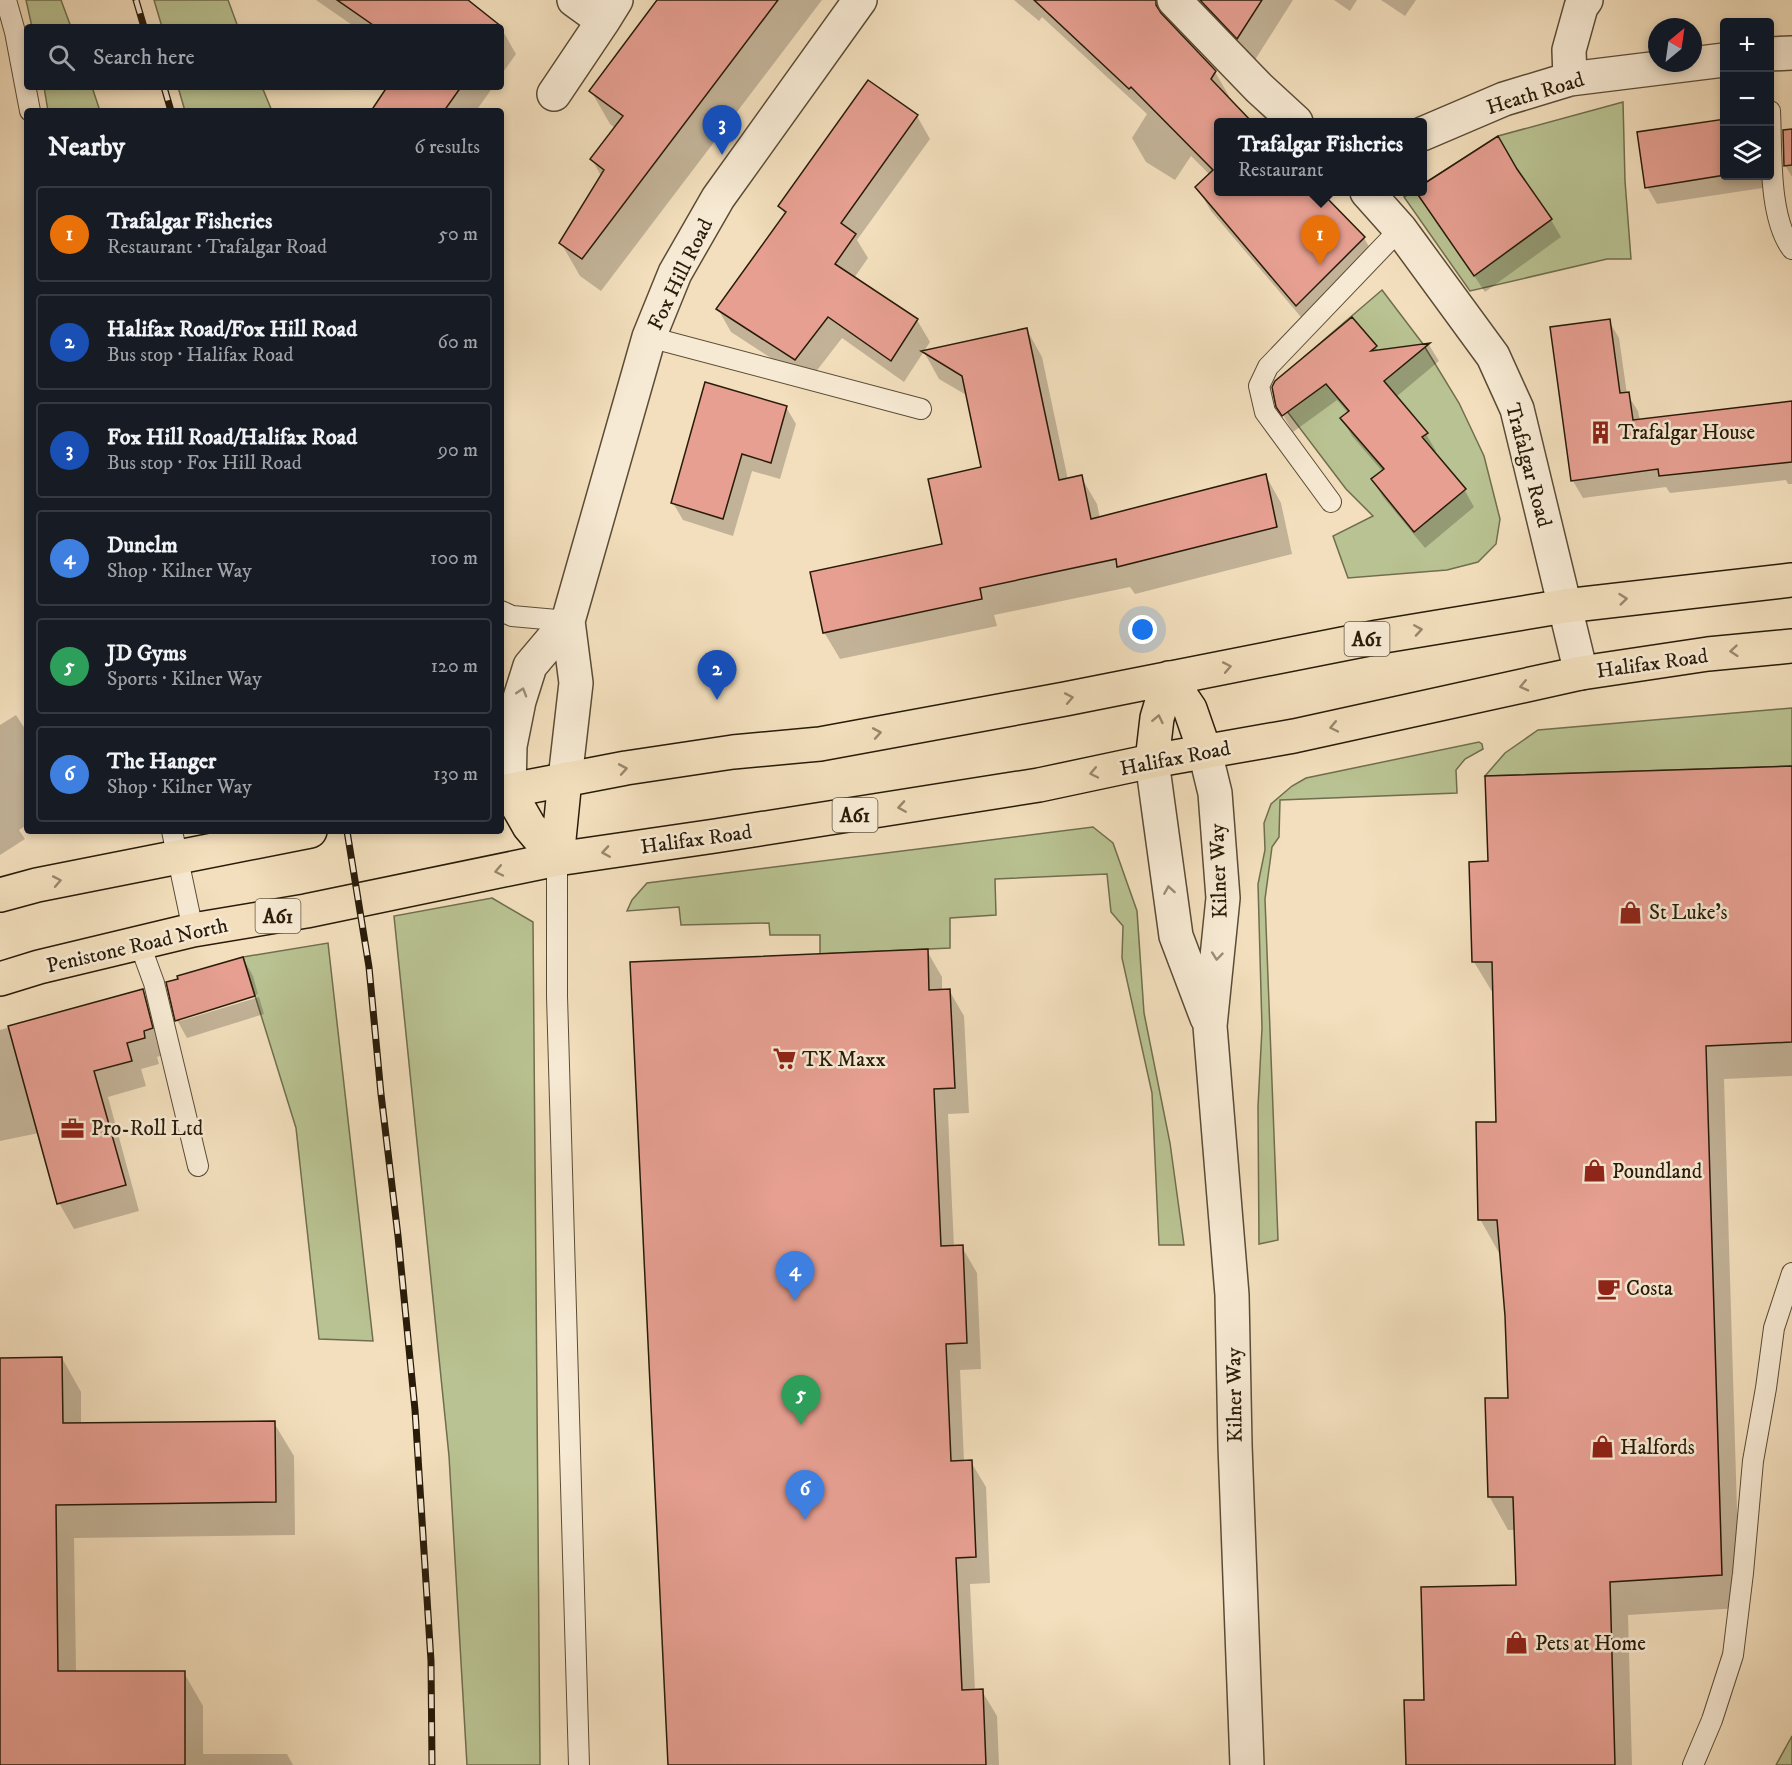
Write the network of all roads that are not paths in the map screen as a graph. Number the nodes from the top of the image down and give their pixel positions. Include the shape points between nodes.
1 (6, 0) edge
2 (574, 0) edge
3 (860, 0) edge
4 (1174, 0) edge
5 (1586, 0) edge
6 (610, 10) edge
7 (1792, 53) edge
8 (1774, 54) edge
9 (1720, 61) edge
10 (24, 79) edge
11 (1570, 79) junction
12 (26, 90) edge
13 (554, 94) dead end
14 (29, 108) edge
15 (1291, 118) edge
16 (1771, 126) edge
17 (1427, 132) edge
18 (1371, 196) edge
19 (1400, 229) junction
20 (1792, 249) edge
21 (649, 337) junction
22 (921, 409) dead end
23 (1331, 502) dead end
24 (1792, 580) edge
25 (1565, 606) junction
26 (504, 612) edge
27 (568, 621) junction
28 (1792, 646) edge
29 (1581, 673) junction
30 (1169, 678) junction
31 (1204, 752) junction
32 (1152, 761) junction
33 (565, 779) junction
34 (505, 791) edge
35 (279, 834) edge
36 (175, 844) edge
37 (557, 860) junction
38 (0, 896) edge
39 (193, 930) junction
40 (139, 942) junction
41 (0, 979) edge
42 (1210, 1026) junction
43 (198, 1167) dead end
44 (1792, 1273) edge
45 (579, 1765) edge
46 (1246, 1765) edge
47 (1693, 1765) edge

1 - 10 lane
2 - 6 street
3 - 21 street, Fox Hill Road via 718,198 675,273
4 - 15 street
5 - 11 street via 1569,50
6 - 13 street
7 - 8 street
9 - 11 street, Heath Road
11 - 17 street, Heath Road via 1504,99
12 - 14 lane
16 - 20 lane via 1774,200
18 - 19 street, Trafalgar Road
19 - 23 lane via 1268,367 1258,386 1265,412
19 - 25 street, Trafalgar Road via 1493,356 1517,409
21 - 22 lane
21 - 27 street, Fox Hill Road
25 -> 24 highway, A61
25 - 29 street, Trafalgar Road
30 -> 25 highway, A61
26 - 27 lane
27 - 33 street, Fox Hill Road via 576,683
34 -> 27 street, Fox Hill Road via 519,700 530,666
28 -> 29 highway, Halifax Road / A61
29 -> 31 highway, Halifax Road / A61
30 - 31 highway via 1190,709
32 -> 30 highway via 1157,718
33 -> 30 highway, A61 via 723,754 820,744
31 - 32 highway, Halifax Road / A61
31 -> 42 street, Kilner Way via 1215,794 1223,898
32 -> 37 highway, Halifax Road / A61 via 1039,785
42 -> 32 street, Kilner Way via 1176,936
33 - 34 highway, A61
33 - 37 highway
34 - 37 highway
35 - 36 highway
38 -> 36 highway
36 - 39 lane
37 -> 39 highway, Penistone Road North / A61
37 - 45 lane via 557,996
39 - 40 highway, Penistone Road North / A61
40 - 41 highway, Penistone Road North / A61
40 - 43 lane via 154,983
42 - 46 street, Kilner Way via 1232,1295
44 - 47 lane via 1774,1328 1753,1461 1734,1655

